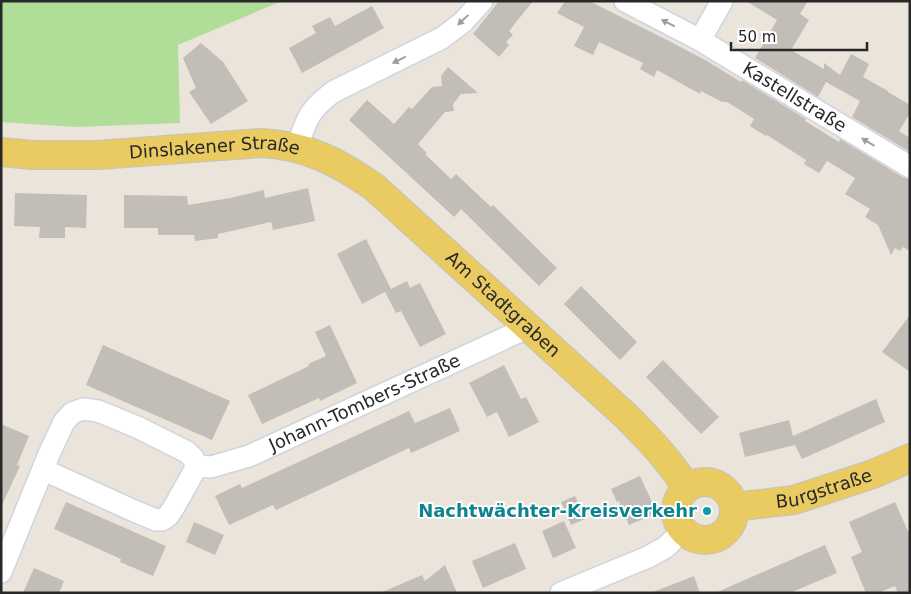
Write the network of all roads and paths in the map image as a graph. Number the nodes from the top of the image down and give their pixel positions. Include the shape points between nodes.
1 (482, 1) edge
2 (625, 1) edge
3 (722, 1) edge
4 (700, 40) junction
5 (297, 148) junction
6 (1, 152) edge
7 (910, 167) edge
8 (527, 328) junction
9 (909, 462) edge
10 (197, 466) junction
11 (44, 470) junction
12 (687, 488) junction
13 (734, 507) junction
14 (682, 531) junction
15 (1, 572) edge
16 (561, 593) edge

1 -> 5 street, Dinslakener Straße via 442,38 333,92 318,103 309,115
4 -> 2 street, Kastellstraße
3 - 4 street
7 -> 4 street, Kastellstraße
5 - 6 main road, Dinslakener Straße via 245,143 98,155
5 - 8 main road, Am Stadtgraben via 333,160 374,187
8 - 10 street, Johann-Tombers-Straße via 249,456 211,467
8 - 12 main road, Am Stadtgraben via 652,441
9 - 13 main road, Burgstraße via 794,500
10 - 11 street via 174,507 162,520
10 - 11 street via 193,458 171,442 98,411 83,409 69,415
11 - 15 street
12 - 13 main road via 707,482 718,485 727,491
12 - 14 main road via 676,506 676,517
13 - 14 main road via 732,524 713,540 700,541
14 - 16 street via 666,547 648,558

